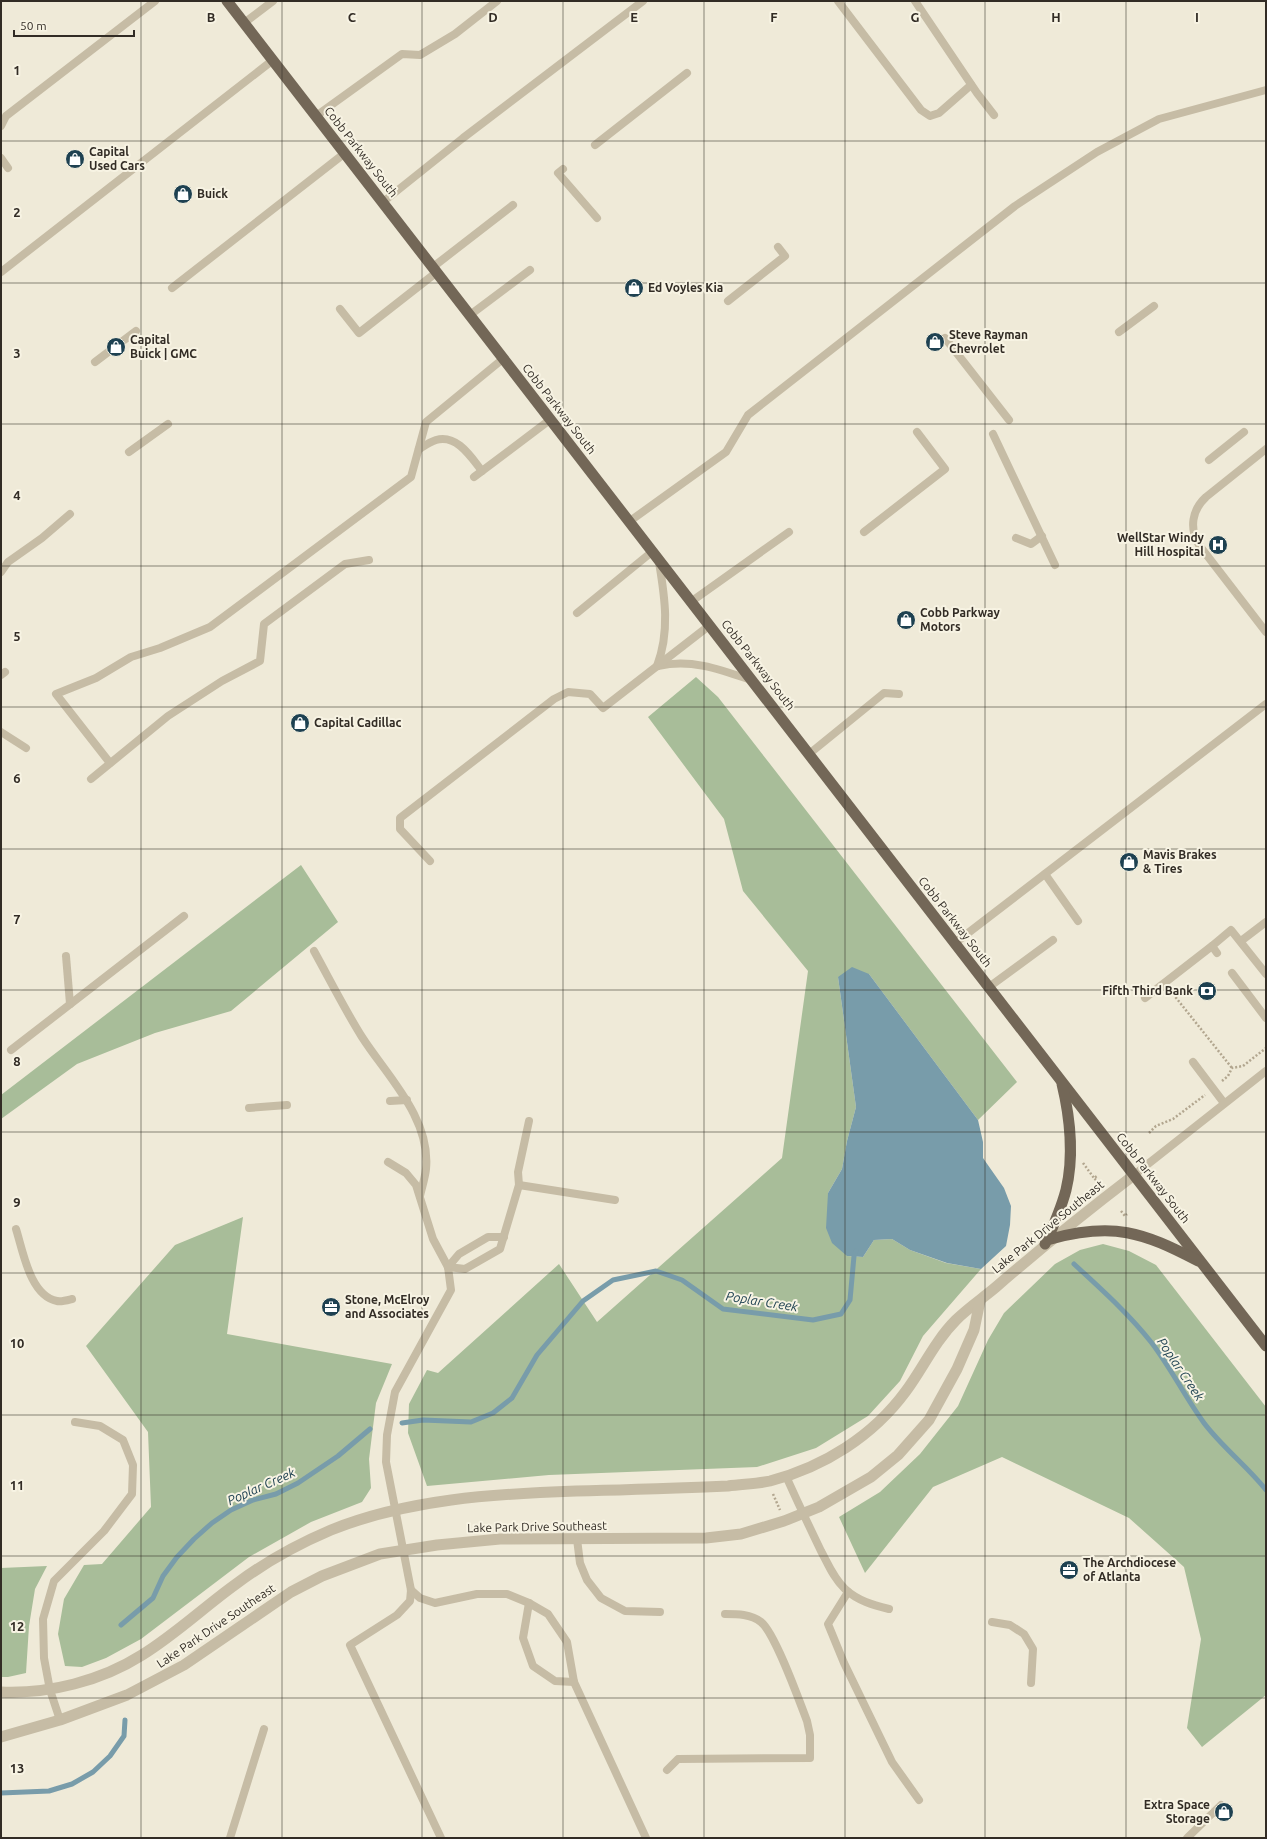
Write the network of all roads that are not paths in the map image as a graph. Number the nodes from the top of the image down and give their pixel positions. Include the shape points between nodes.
1 (155, 1) edge
2 (227, 1) edge
3 (273, 1) edge
4 (497, 1) edge
5 (643, 1) edge
6 (838, 1) edge
7 (915, 1) edge
8 (244, 23) junction
9 (273, 60) junction
10 (687, 73) dead end
11 (971, 85) junction
12 (1266, 90) edge
13 (994, 115) dead end
14 (316, 116) junction
15 (1, 126) edge
16 (595, 145) dead end
17 (345, 153) junction
18 (1, 158) edge
19 (8, 168) dead end
20 (564, 169) dead end
21 (383, 202) junction
22 (514, 205) dead end
23 (597, 218) dead end
24 (778, 247) dead end
25 (435, 269) junction
26 (530, 270) dead end
27 (1, 272) edge
28 (172, 288) dead end
29 (728, 301) dead end
30 (1154, 306) dead end
31 (340, 309) dead end
32 (470, 315) junction
33 (136, 331) dead end
34 (1119, 332) dead end
35 (945, 338) dead end
36 (504, 358) junction
37 (95, 362) dead end
38 (551, 419) junction
39 (1009, 420) dead end
40 (168, 424) dead end
41 (916, 432) dead end
42 (1244, 432) dead end
43 (992, 434) dead end
44 (419, 449) junction
45 (1266, 449) edge
46 (129, 452) dead end
47 (1209, 460) dead end
48 (482, 471) junction
49 (474, 477) dead end
50 (70, 514) dead end
51 (630, 521) junction
52 (789, 532) dead end
53 (864, 532) dead end
54 (1042, 536) junction
55 (1016, 538) dead end
56 (656, 555) junction
57 (369, 560) dead end
58 (1055, 565) dead end
59 (1, 572) edge
60 (692, 601) junction
61 (577, 613) dead end
62 (710, 625) junction
63 (1266, 632) edge
64 (656, 667) junction
65 (753, 681) junction
66 (899, 694) dead end
67 (1266, 704) edge
68 (1, 732) edge
69 (26, 748) dead end
70 (809, 754) junction
71 (110, 763) junction
72 (91, 779) dead end
73 (430, 861) dead end
74 (1045, 874) junction
75 (184, 916) dead end
76 (1078, 921) dead end
77 (1266, 922) edge
78 (1054, 940) dead end
79 (1241, 941) junction
80 (954, 943) junction
81 (1212, 946) junction
82 (314, 951) dead end
83 (1217, 953) dead end
84 (66, 956) dead end
85 (1232, 973) dead end
86 (1266, 974) edge
87 (989, 987) junction
88 (1145, 998) dead end
89 (70, 1004) junction
90 (1266, 1018) edge
91 (11, 1050) dead end
92 (1193, 1062) dead end
93 (1266, 1071) edge
94 (1062, 1081) junction
95 (407, 1100) junction
96 (390, 1101) dead end
97 (1224, 1103) junction
98 (287, 1105) dead end
99 (249, 1108) dead end
100 (529, 1122) dead end
101 (388, 1162) dead end
102 (1134, 1174) junction
103 (519, 1185) junction
104 (419, 1197) junction
105 (615, 1200) dead end
106 (16, 1229) dead end
107 (504, 1237) junction
108 (1048, 1242) junction
109 (1202, 1263) junction
110 (448, 1266) junction
111 (72, 1299) dead end
112 (980, 1301) junction
113 (1266, 1346) edge
114 (75, 1422) dead end
115 (786, 1476) junction
116 (396, 1510) junction
117 (803, 1513) junction
118 (577, 1539) junction
119 (402, 1550) junction
120 (410, 1590) junction
121 (848, 1592) junction
122 (529, 1604) junction
123 (889, 1609) dead end
124 (660, 1612) dead end
125 (725, 1614) dead end
126 (992, 1622) dead end
127 (574, 1682) junction
128 (1031, 1683) dead end
129 (50, 1690) junction
130 (1, 1692) edge
131 (60, 1720) junction
132 (264, 1728) dead end
133 (1, 1737) edge
134 (667, 1770) dead end
135 (919, 1800) dead end
136 (1221, 1805) dead end
137 (230, 1838) edge
138 (441, 1838) edge
139 (646, 1838) edge
140 (1187, 1838) edge

1 - 15 lane via 6,116
2 - 8 main road, Cobb Parkway South
3 - 8 lane
4 - 14 lane via 455,34 420,55 402,54
5 - 21 lane
6 - 11 lane via 921,110 930,116 939,113
7 - 11 lane
8 - 9 main road, Cobb Parkway South
9 - 14 main road, Cobb Parkway South
9 - 27 lane
10 - 16 lane
11 - 13 lane
12 - 51 lane via 1159,119 1098,152 1019,203 748,415 726,452
14 - 17 main road, Cobb Parkway South
17 - 21 main road, Cobb Parkway South
17 - 28 lane
18 - 19 lane
20 - 23 lane via 558,173
21 - 25 main road, Cobb Parkway South
22 - 25 lane
24 - 29 lane via 785,256
25 - 31 lane via 359,333
25 - 32 main road, Cobb Parkway South
26 - 32 lane
30 - 34 lane
32 - 36 main road, Cobb Parkway South
33 - 37 lane
35 - 39 lane
36 - 38 main road, Cobb Parkway South
36 - 44 lane via 426,422
38 - 48 lane
38 - 51 main road, Cobb Parkway South
40 - 46 lane
41 - 53 lane via 945,469
42 - 47 lane
43 - 54 lane
44 - 48 lane via 436,440 453,441 465,449
44 - 71 lane via 411,477 210,628 160,648 131,656 96,678 56,694
45 - 63 lane via 1203,500 1196,510 1193,523 1199,545
48 - 49 lane
50 - 59 lane via 8,562
51 - 56 main road, Cobb Parkway South
52 - 60 lane
54 - 55 lane via 1031,544
54 - 58 lane
56 - 60 main road, Cobb Parkway South
56 - 61 lane
56 - 64 lane via 665,594 666,626
57 - 71 lane via 344,564 264,624 260,660 168,716
60 - 62 main road, Cobb Parkway South
62 - 64 lane
62 - 65 main road, Cobb Parkway South
64 - 65 lane via 694,665 726,671
64 - 73 lane via 603,708 590,694 568,692 554,700 400,818 400,829
65 - 70 main road, Cobb Parkway South
66 - 70 lane via 884,693
67 - 74 lane
68 - 69 lane
70 - 80 main road, Cobb Parkway South
71 - 72 lane
74 - 76 lane
74 - 80 lane
75 - 89 lane
77 - 79 lane
78 - 87 lane
79 - 81 lane via 1231,930
79 - 86 lane
80 - 87 main road, Cobb Parkway South
81 - 83 lane
81 - 88 lane
82 - 95 lane via 362,1036
84 - 89 lane
85 - 90 lane
87 - 94 main road, Cobb Parkway South
89 - 91 lane
92 - 97 lane
93 - 97 lane
94 - 102 main road, Cobb Parkway South
94 - 108 main road via 1069,1135 1069,1172 1062,1206
95 - 96 lane
95 - 104 lane via 426,1148 426,1169
97 - 102 lane
98 - 99 lane
100 - 103 lane via 518,1172
101 - 104 lane via 406,1173 416,1185
102 - 108 street, Lake Park Drive Southeast
102 - 109 main road, Cobb Parkway South
103 - 105 lane
103 - 107 lane
104 - 110 lane via 433,1239
106 - 111 lane via 30,1275 42,1294 57,1301
107 - 110 lane via 488,1237 459,1254
107 - 110 lane via 500,1249 465,1269
108 - 109 main road via 1092,1231 1125,1232 1166,1244
108 - 112 street, Lake Park Drive Southeast
109 - 113 main road, Cobb Parkway South
110 - 116 lane via 451,1290 395,1392 385,1446
112 - 115 street, Lake Park Drive Southeast via 956,1319 935,1345 894,1407 876,1426 823,1461
112 - 117 street, Lake Park Drive Southeast via 974,1330 957,1369 916,1436 871,1477 819,1507
114 - 129 lane via 100,1426 123,1440 133,1465 132,1494 104,1531 54,1581 43,1619 44,1658
115 - 116 street, Lake Park Drive Southeast via 728,1486 480,1496
115 - 117 lane
116 - 119 lane
116 - 129 street, Lake Park Drive Southeast via 330,1531 300,1545 235,1584 142,1656 82,1682
117 - 118 street, Lake Park Drive Southeast via 741,1534 706,1538
117 - 121 lane via 835,1578
118 - 119 street, Lake Park Drive Southeast via 500,1539
118 - 124 lane via 580,1563 587,1580 601,1598 625,1611
119 - 120 lane
119 - 131 street, Lake Park Drive Southeast via 380,1554 322,1576 291,1592 159,1680
120 - 122 lane via 420,1598 435,1603 477,1594 507,1594
120 - 138 lane via 410,1601 402,1612 350,1644
121 - 123 lane via 866,1603
121 - 135 lane via 828,1624 892,1762
122 - 127 lane via 548,1614 567,1642
122 - 127 lane via 524,1638 533,1666 555,1680
125 - 134 lane via 744,1614 761,1622 771,1634 807,1720 810,1758 678,1759
126 - 128 lane via 1010,1625 1024,1634 1033,1649
127 - 139 lane
129 - 130 street, Lake Park Drive Southeast
129 - 131 lane
131 - 133 street, Lake Park Drive Southeast
132 - 137 lane
136 - 140 lane

